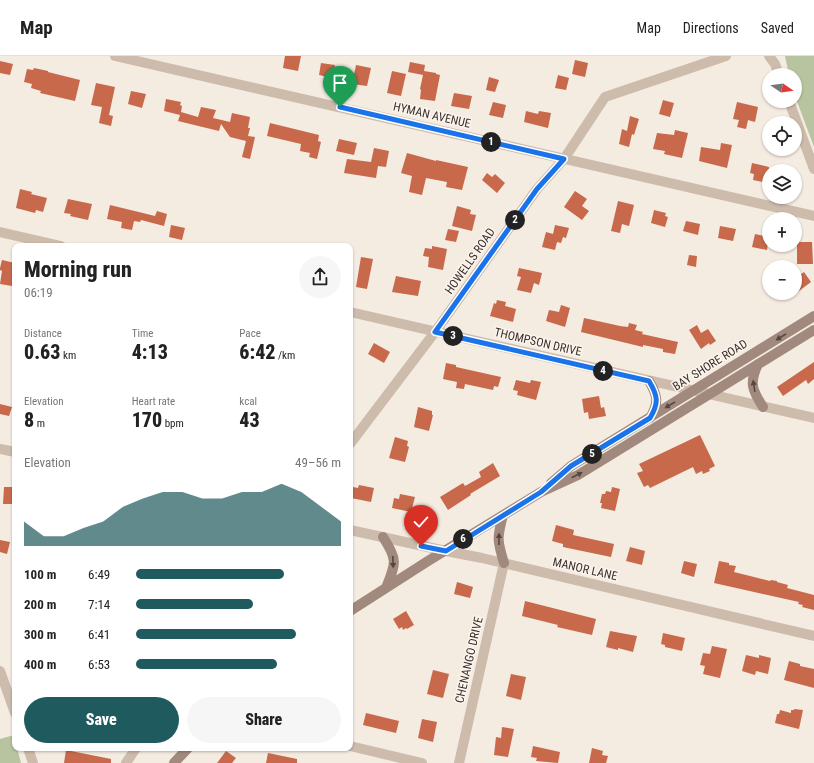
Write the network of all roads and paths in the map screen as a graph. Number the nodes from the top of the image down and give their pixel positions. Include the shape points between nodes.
1 (115, 56) edge
2 (726, 56) edge
3 (769, 56) edge
4 (777, 68) edge
5 (792, 108) edge
6 (564, 159) junction
7 (814, 169) edge
8 (814, 216) edge
9 (0, 232) edge
10 (48, 243) edge
11 (353, 313) edge
12 (814, 316) edge
13 (814, 330) edge
14 (435, 332) junction
15 (758, 364) junction
16 (649, 381) junction
17 (693, 391) junction
18 (709, 395) junction
19 (763, 407) junction
20 (650, 418) junction
21 (814, 418) edge
22 (353, 440) edge
23 (0, 449) edge
24 (12, 451) edge
25 (541, 492) junction
26 (503, 515) junction
27 (353, 531) edge
28 (383, 537) junction
29 (446, 551) junction
30 (504, 563) junction
31 (386, 588) junction
32 (353, 609) edge
33 (814, 636) edge
34 (0, 671) edge
35 (12, 705) edge
36 (353, 747) edge
37 (29, 751) edge
38 (134, 751) edge
39 (185, 751) edge
40 (33, 763) edge
41 (126, 763) edge
42 (174, 763) edge
43 (422, 763) edge
44 (459, 763) edge

1 - 6 street, HYMAN AVENUE
2 - 6 street, HOWELLS ROAD via 605,97
3 - 4 street
5 - 7 street
6 - 8 street, HYMAN AVENUE
6 - 14 street, HOWELLS ROAD via 537,189
9 - 10 street
11 - 14 street, THOMPSON DRIVE
12 -> 17 main road, BAY SHORE ROAD
13 - 15 main road, BAY SHORE ROAD
14 - 16 street, THOMPSON DRIVE
14 - 22 street, HOWELLS ROAD
15 - 18 main road, BAY SHORE ROAD
19 -> 15 main road via 753,385
16 - 17 street, THOMPSON DRIVE
16 - 20 main road via 656,396 656,407
17 - 18 street, THOMPSON DRIVE
17 -> 20 main road, BAY SHORE ROAD
18 - 19 street, THOMPSON DRIVE
25 -> 18 main road, BAY SHORE ROAD via 578,475
19 - 21 street, THOMPSON DRIVE
20 - 25 main road, BAY SHORE ROAD via 571,466
23 - 24 street
25 - 26 main road, BAY SHORE ROAD
26 - 29 main road, BAY SHORE ROAD
30 -> 26 main road via 498,541
27 - 28 street, MANOR LANE
28 - 29 street, MANOR LANE
28 -> 31 main road via 394,560 394,569
29 - 30 street, MANOR LANE
29 - 31 main road, BAY SHORE ROAD
30 - 33 street, MANOR LANE
30 - 44 street, CHENANGO DRIVE
31 - 32 main road, BAY SHORE ROAD
34 - 35 street
36 - 43 street
37 - 40 street
38 - 41 street
39 - 42 main road

